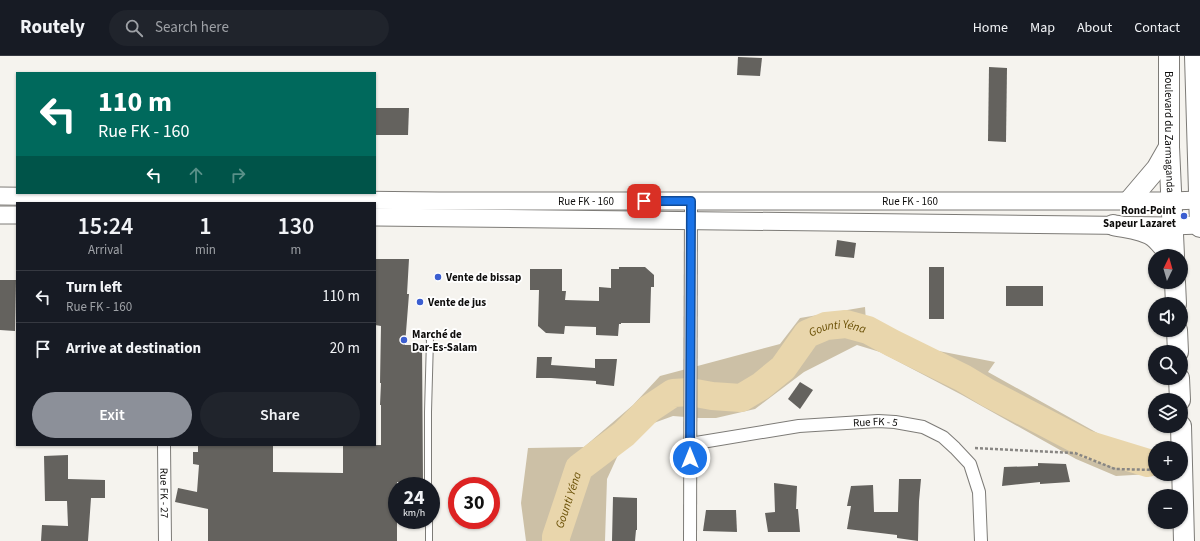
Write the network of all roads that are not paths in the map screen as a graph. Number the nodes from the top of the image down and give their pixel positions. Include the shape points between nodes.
1 (1169, 56) edge
2 (1195, 56) edge
3 (1169, 147) junction
4 (0, 196) edge
5 (22, 200) edge
6 (161, 200) edge
7 (1200, 200) edge
8 (439, 201) junction
9 (691, 201) junction
10 (1128, 201) junction
11 (1171, 201) junction
12 (0, 214) edge
13 (16, 215) edge
14 (376, 217) edge
15 (440, 218) junction
16 (690, 220) junction
17 (1113, 225) junction
18 (1172, 226) junction
19 (1200, 226) edge
20 (1166, 249) edge
21 (1172, 249) edge
22 (428, 336) dead end
23 (1181, 433) edge
24 (690, 444) junction
25 (164, 446) edge
26 (428, 477) edge
27 (429, 529) edge
28 (166, 541) edge
29 (429, 541) edge
30 (690, 541) edge
31 (981, 541) edge
32 (1184, 541) edge

1 - 3 main road, Boulevard du Zarmaganda
2 - 7 main road
3 - 10 main road via 1157,168
3 - 11 main road, Boulevard du Zarmaganda
4 - 5 main road, Rue FK - 160
5 - 6 main road, Rue FK - 160
6 - 8 main road, Rue FK - 160
7 - 11 main road, Rue FK - 160
7 - 19 main road
8 - 9 main road, Rue FK - 160
8 - 15 main road
9 - 10 main road, Rue FK - 160
9 - 16 street
10 - 11 main road, Rue FK - 160
11 - 18 main road, Boulevard du Zarmaganda
12 - 13 main road
14 - 15 main road, Rue FK - 160
15 - 16 main road, Rue FK - 160
16 - 17 main road, Rue FK - 160
16 - 24 street
17 - 18 main road, Rue FK - 160
17 - 20 main road via 1154,237
18 - 19 main road, Rue FK - 160
18 - 21 main road, Boulevard du Zarmaganda
22 - 26 lane
23 - 32 main road
24 - 30 street
24 - 31 street, Rue FK - 5 via 799,426 878,421 923,427 943,437 970,464 979,492
25 - 28 street, Rue FK - 27
27 - 29 lane

